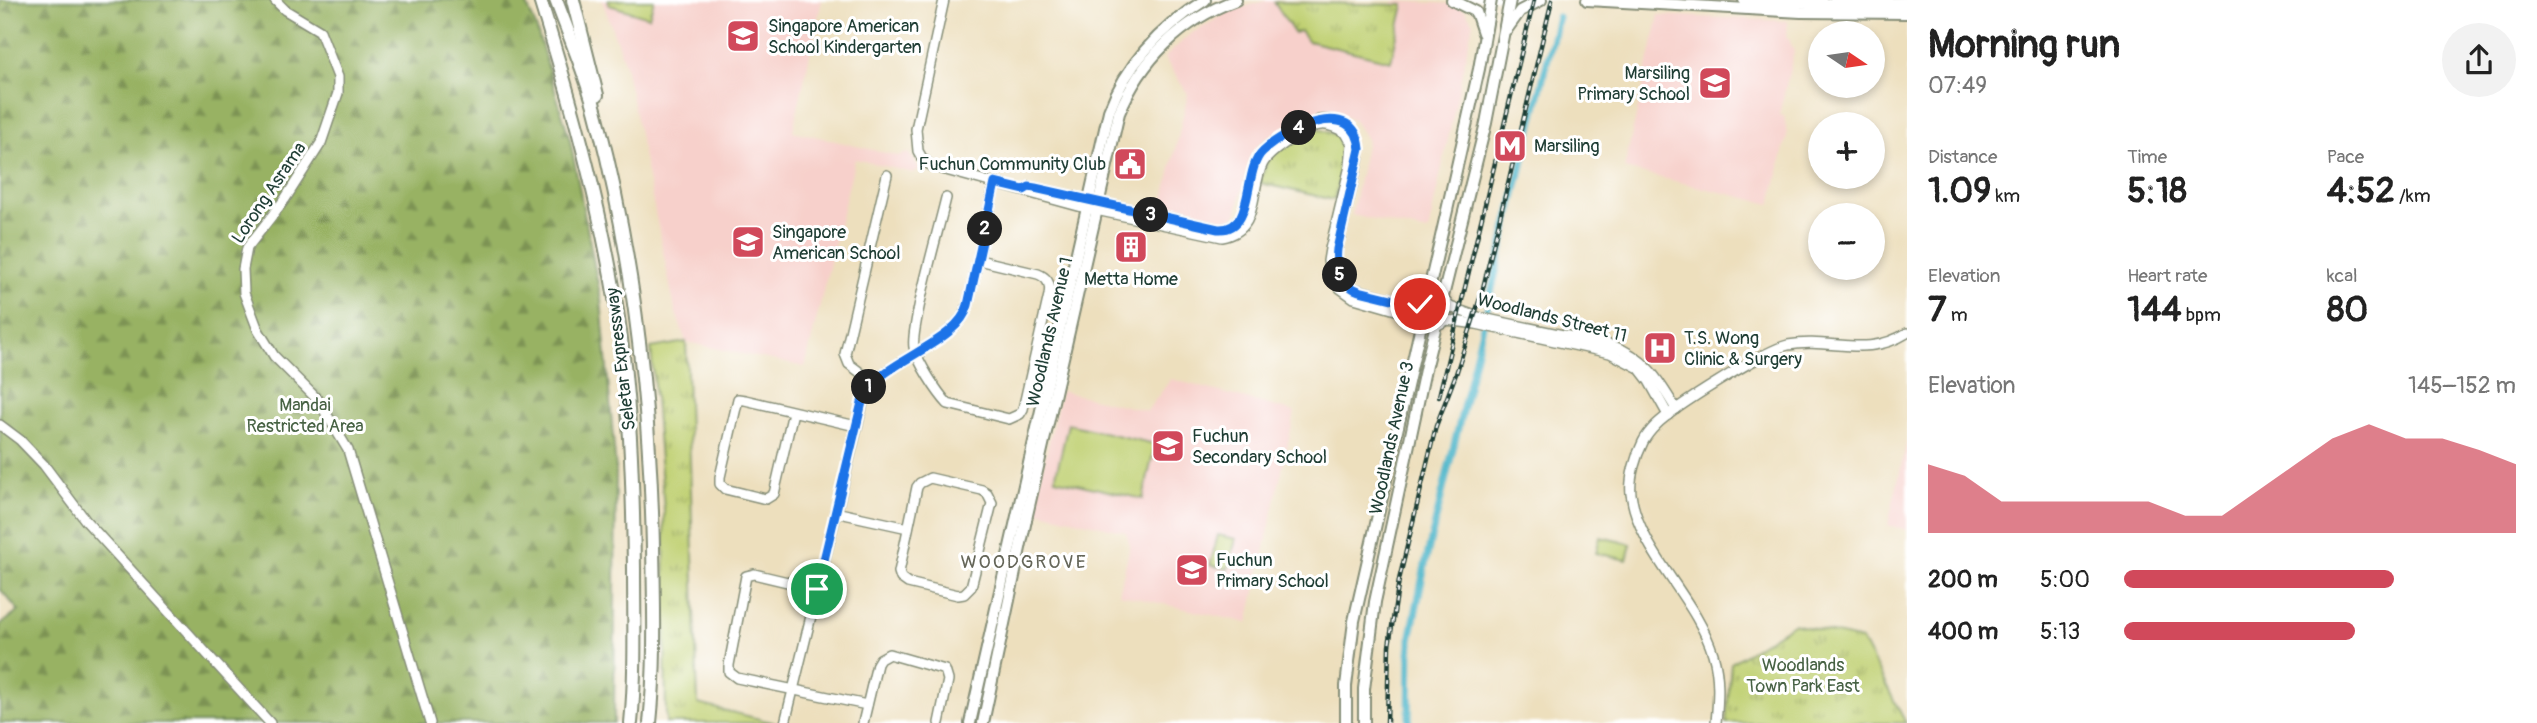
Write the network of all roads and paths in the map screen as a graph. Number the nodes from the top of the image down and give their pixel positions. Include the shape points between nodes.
1 (275, 0) edge
2 (540, 0) edge
3 (556, 0) edge
4 (573, 0) edge
5 (944, 0) edge
6 (1236, 0) edge
7 (1452, 0) edge
8 (1492, 0) edge
9 (1510, 0) edge
10 (1541, 0) edge
11 (1587, 0) edge
12 (1744, 0) edge
13 (1201, 1) edge
14 (1907, 3) edge
15 (1209, 12) junction
16 (1907, 13) edge
17 (1504, 35) junction
18 (1484, 39) junction
19 (598, 119) junction
20 (887, 175) dead end
21 (995, 183) junction
22 (946, 198) dead end
23 (1092, 205) junction
24 (979, 260) junction
25 (1442, 297) junction
26 (1426, 299) junction
27 (1477, 321) junction
28 (1420, 323) junction
29 (1436, 326) junction
30 (1907, 332) edge
31 (916, 351) junction
32 (873, 382) junction
33 (793, 412) junction
34 (1672, 412) junction
35 (0, 425) edge
36 (856, 426) junction
37 (835, 512) junction
38 (908, 528) junction
39 (817, 589) junction
40 (793, 690) junction
41 (867, 705) junction
42 (270, 723) edge
43 (430, 723) edge
44 (631, 723) edge
45 (650, 723) edge
46 (785, 723) edge
47 (863, 723) edge
48 (939, 723) edge
49 (970, 723) edge
50 (983, 723) edge
51 (1346, 723) edge
52 (1364, 723) edge
53 (1716, 723) edge

1 - 43 street, Lorong Asrama via 320,31 338,77 338,93 321,143 247,248 244,293 274,356 318,400 348,450
2 - 44 highway, Seletar Expressway via 577,121 616,304 633,505
3 - 19 highway, Seletar Expressway
4 - 19 highway via 597,92
5 - 21 street via 917,119 917,145 931,166
6 - 15 main road, Woodlands Avenue 1
7 - 18 main road via 1476,12
8 - 18 main road, Woodlands Avenue 3
9 - 17 main road, Woodlands Avenue 3
10 - 17 main road via 1517,14
11 - 16 main road
12 - 14 main road
13 - 15 street
13 - 23 main road, Woodlands Avenue 1 via 1166,27 1123,81 1106,120
15 - 23 main road, Woodlands Avenue 1 via 1177,32 1135,80 1119,113
17 - 25 main road, Woodlands Avenue 3
18 - 26 main road, Woodlands Avenue 3
19 - 45 highway, Seletar Expressway via 634,302 646,399 654,607
20 - 32 street via 845,354 849,364
21 - 23 street via 1024,190 1029,187
21 - 24 street
22 - 31 street via 913,338
23 - 26 street via 1218,229 1232,227 1242,215 1262,151 1306,124 1335,121 1353,130 1360,149 1337,249 1336,266 1342,280 1350,288 1416,305
23 - 28 street via 1216,236 1235,233 1248,219 1261,169 1270,154 1317,125 1341,130 1350,136 1352,156 1330,249 1330,270 1340,288 1354,298 1413,314
23 - 49 main road, Woodlands Avenue 1
23 - 50 main road, Woodlands Avenue 1
24 - 31 street via 967,311 959,324
24 - 31 street via 1038,274 1049,284 1020,414 1009,419 948,404
25 - 27 street, Woodlands Street 11 via 1450,307
25 - 29 main road, Woodlands Avenue 3
26 - 28 main road, Woodlands Avenue 3
27 - 29 street, Woodlands Street 11 via 1447,320
27 - 34 street, Woodlands Street 11 via 1625,359 1639,368
28 - 51 main road, Woodlands Avenue 3 via 1351,635
29 - 52 main road, Woodlands Avenue 3 via 1375,602
30 - 34 street via 1866,348 1803,344 1777,349
31 - 32 street
32 - 36 street via 864,394
33 - 33 street via 774,494 765,499 724,489 720,477 738,399
33 - 36 street
34 - 53 street via 1644,441 1631,493 1644,532 1713,652 1718,687
35 - 42 street via 44,465 86,521
36 - 37 street
37 - 38 street
37 - 39 street
38 - 38 street via 917,487 930,478 982,490 992,503 971,587 964,594 901,578
39 - 40 street
39 - 40 street via 746,576 729,672 737,678
40 - 41 street
40 - 46 street
41 - 47 street
41 - 48 street via 877,664 889,654 945,670 948,680

